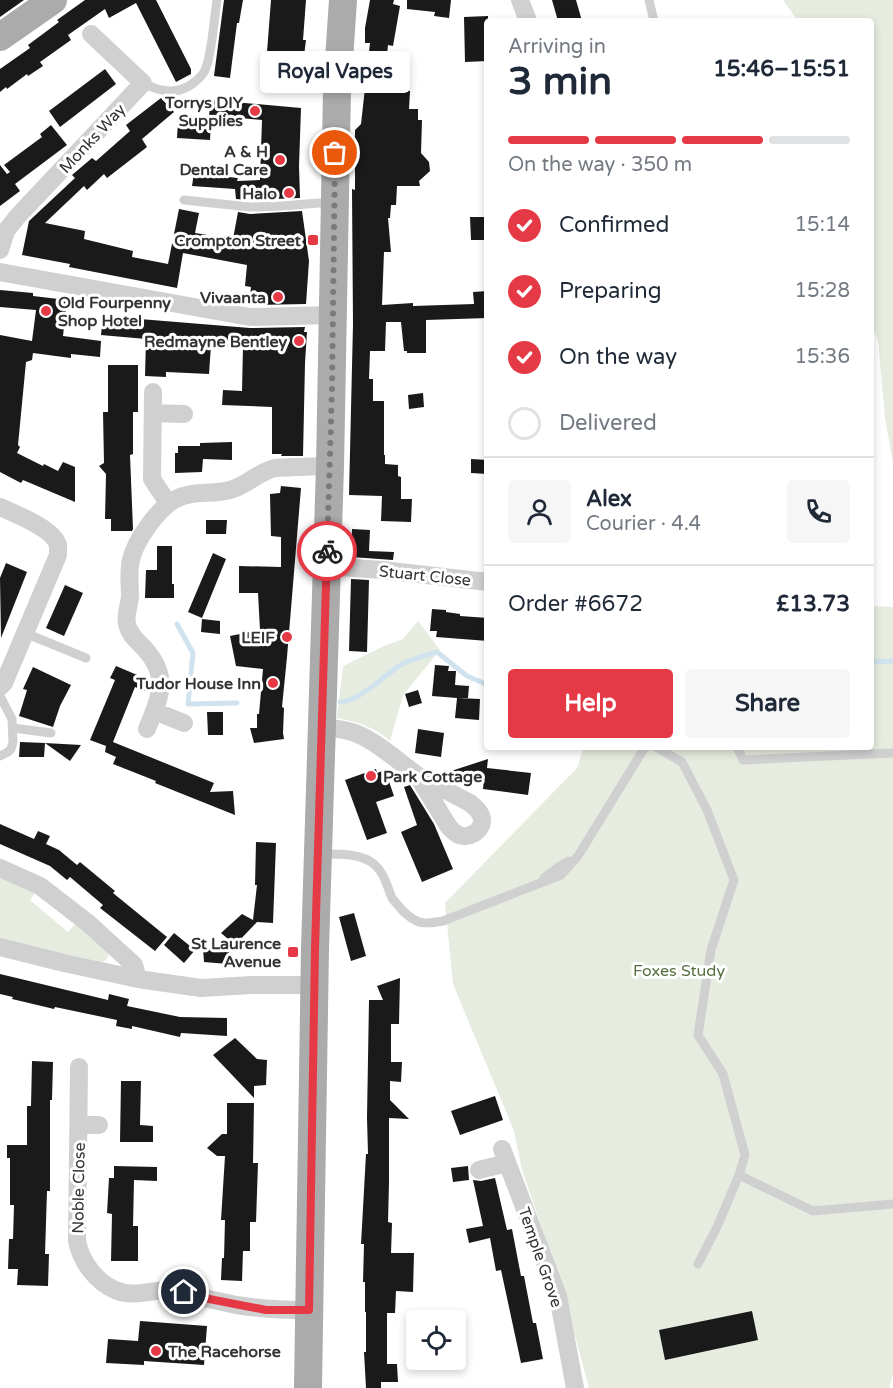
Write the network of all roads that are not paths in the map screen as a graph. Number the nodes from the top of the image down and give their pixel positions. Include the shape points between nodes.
1 (53, 0) edge
2 (217, 0) edge
3 (344, 0) edge
4 (520, 0) edge
5 (649, 0) edge
6 (527, 18) edge
7 (653, 18) edge
8 (91, 34) dead end
9 (0, 37) edge
10 (143, 83) junction
11 (184, 200) dead end
12 (334, 202) junction
13 (0, 250) edge
14 (0, 272) edge
15 (332, 315) junction
16 (153, 392) dead end
17 (153, 413) junction
18 (184, 414) dead end
19 (330, 466) junction
20 (168, 503) junction
21 (0, 507) edge
22 (326, 566) junction
23 (484, 582) edge
24 (25, 633) junction
25 (86, 658) dead end
26 (0, 687) edge
27 (0, 696) edge
28 (154, 711) junction
29 (184, 723) dead end
30 (322, 727) junction
31 (13, 728) junction
32 (147, 729) dead end
33 (51, 733) dead end
34 (643, 750) edge
35 (661, 750) edge
36 (738, 750) edge
37 (893, 753) edge
38 (0, 756) edge
39 (417, 775) dead end
40 (318, 854) junction
41 (0, 868) edge
42 (0, 947) edge
43 (138, 979) junction
44 (315, 986) junction
45 (79, 1067) dead end
46 (79, 1125) junction
47 (99, 1125) dead end
48 (479, 1170) dead end
49 (739, 1174) junction
50 (893, 1204) edge
51 (698, 1264) dead end
52 (309, 1310) junction
53 (308, 1388) edge
54 (575, 1388) edge

1 - 9 main road
2 - 10 lane via 204,73 175,92
3 - 12 main road via 337,75
4 - 6 street
5 - 7 lane
8 - 10 street
10 - 13 street, Monks Way via 17,217 6,231
11 - 12 lane via 250,207
12 - 15 main road
14 - 15 street via 250,317
15 - 19 main road
16 - 17 street
17 - 18 street
17 - 20 street via 152,479
19 - 20 street via 275,468 229,490 196,493
19 - 22 main road
20 - 28 street via 136,545 130,572 127,624 154,661 162,687
21 - 24 street via 39,526 58,546 58,555
22 - 23 street, Stuart Close
22 - 30 main road
24 - 25 lane
24 - 26 street
27 - 31 lane
28 - 29 street
28 - 32 street
30 - 39 street via 356,733
30 - 40 main road
31 - 33 lane
31 - 38 lane via 11,749
34 - 40 lane via 578,856 561,875 443,921 429,924 410,918 394,901 383,873 372,862 351,855
35 - 49 lane via 682,762 707,810 734,880 711,950 698,1035 723,1074 745,1155
36 - 37 lane via 743,760
40 - 44 main road
41 - 43 street via 40,886 88,923 134,966
42 - 43 street
43 - 44 street via 201,988
44 - 52 main road
45 - 46 street, Noble Close
46 - 47 street, Noble Close
46 - 52 street, Noble Close via 77,1241 85,1263 103,1283 129,1294 170,1290 266,1310
48 - 54 street, Temple Grove via 505,1156 558,1296
49 - 50 lane via 813,1211
49 - 51 lane
52 - 53 main road

